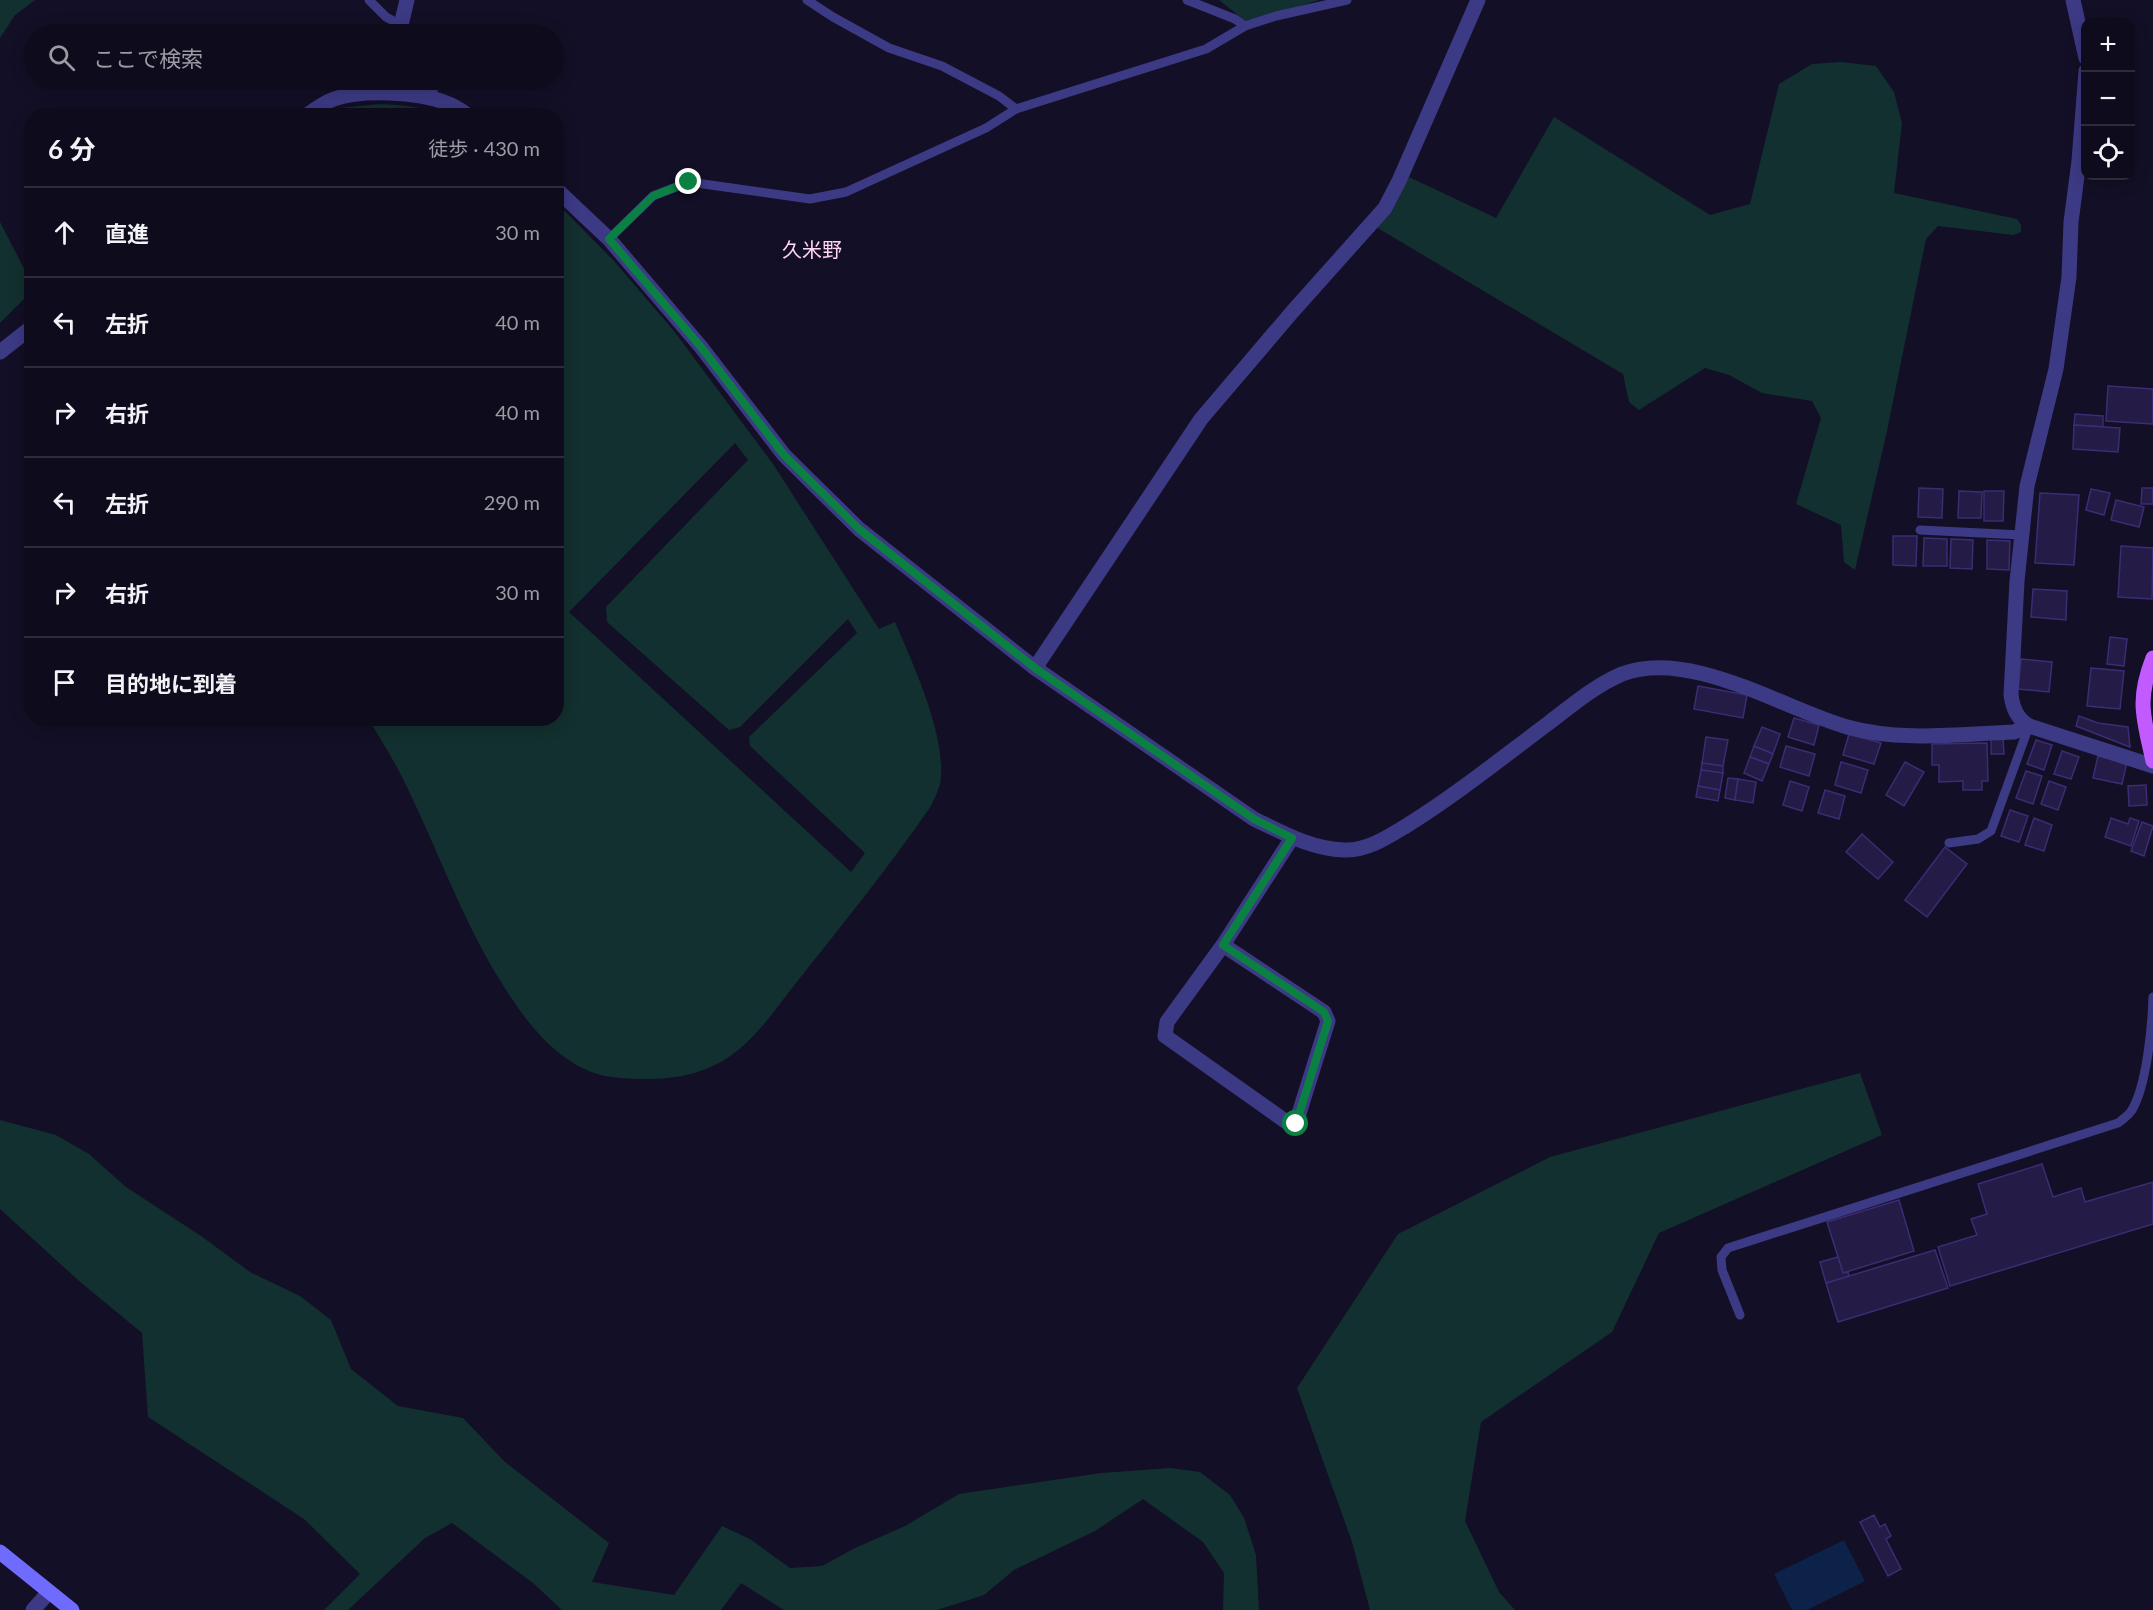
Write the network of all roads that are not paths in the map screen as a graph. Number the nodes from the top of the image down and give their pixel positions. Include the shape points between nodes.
1 (369, 0) edge
2 (407, 0) edge
3 (807, 0) edge
4 (1187, 0) edge
5 (1347, 0) edge
6 (1478, 0) edge
7 (2073, 0) edge
8 (395, 24) edge
9 (403, 24) edge
10 (1245, 26) junction
11 (2081, 39) edge
12 (2085, 72) edge
13 (430, 90) edge
14 (430, 98) junction
15 (319, 108) edge
16 (455, 108) edge
17 (1016, 109) junction
18 (564, 197) edge
19 (609, 239) junction
20 (24, 333) edge
21 (0, 352) edge
22 (1920, 530) dead end
23 (2022, 535) junction
24 (2153, 658) edge
25 (1035, 668) junction
26 (2029, 726) junction
27 (2153, 761) edge
28 (2153, 766) edge
29 (1292, 838) junction
30 (1949, 843) dead end
31 (1223, 945) junction
32 (2153, 997) edge
33 (1740, 1315) dead end
34 (0, 1552) edge
35 (49, 1592) junction
36 (33, 1610) edge
37 (72, 1610) edge

1 - 8 lane
2 - 9 street
3 - 17 lane via 889,48 942,66
4 - 10 lane
5 - 10 lane
6 - 25 street via 1385,208 1201,419
7 - 11 street
10 - 17 lane via 1206,49
12 - 23 street via 2067,289 2056,369 2027,486
13 - 14 street
14 - 15 street via 354,95
14 - 16 street
17 - 19 lane via 986,128 846,192 810,198 689,182 653,196
18 - 19 street
19 - 25 street via 701,347 784,455 822,495 859,529
20 - 21 street
22 - 23 lane
23 - 26 street via 2011,695 2016,713
24 - 27 main road via 2142,696
25 - 29 street via 1254,819
26 - 28 street
26 - 29 street via 2014,732 1900,736 1848,727 1717,678 1660,666 1638,669 1591,692 1385,839 1364,848 1345,850
26 - 30 lane via 1991,831 1978,839
29 - 31 street
31 - 31 street via 1167,1022 1165,1036 1288,1123 1296,1124 1328,1021 1324,1012
32 - 33 lane via 2144,1068 2133,1108 2126,1117 2118,1123 1728,1248 1721,1257 1722,1270
34 - 35 street
35 - 36 street
35 - 37 street

